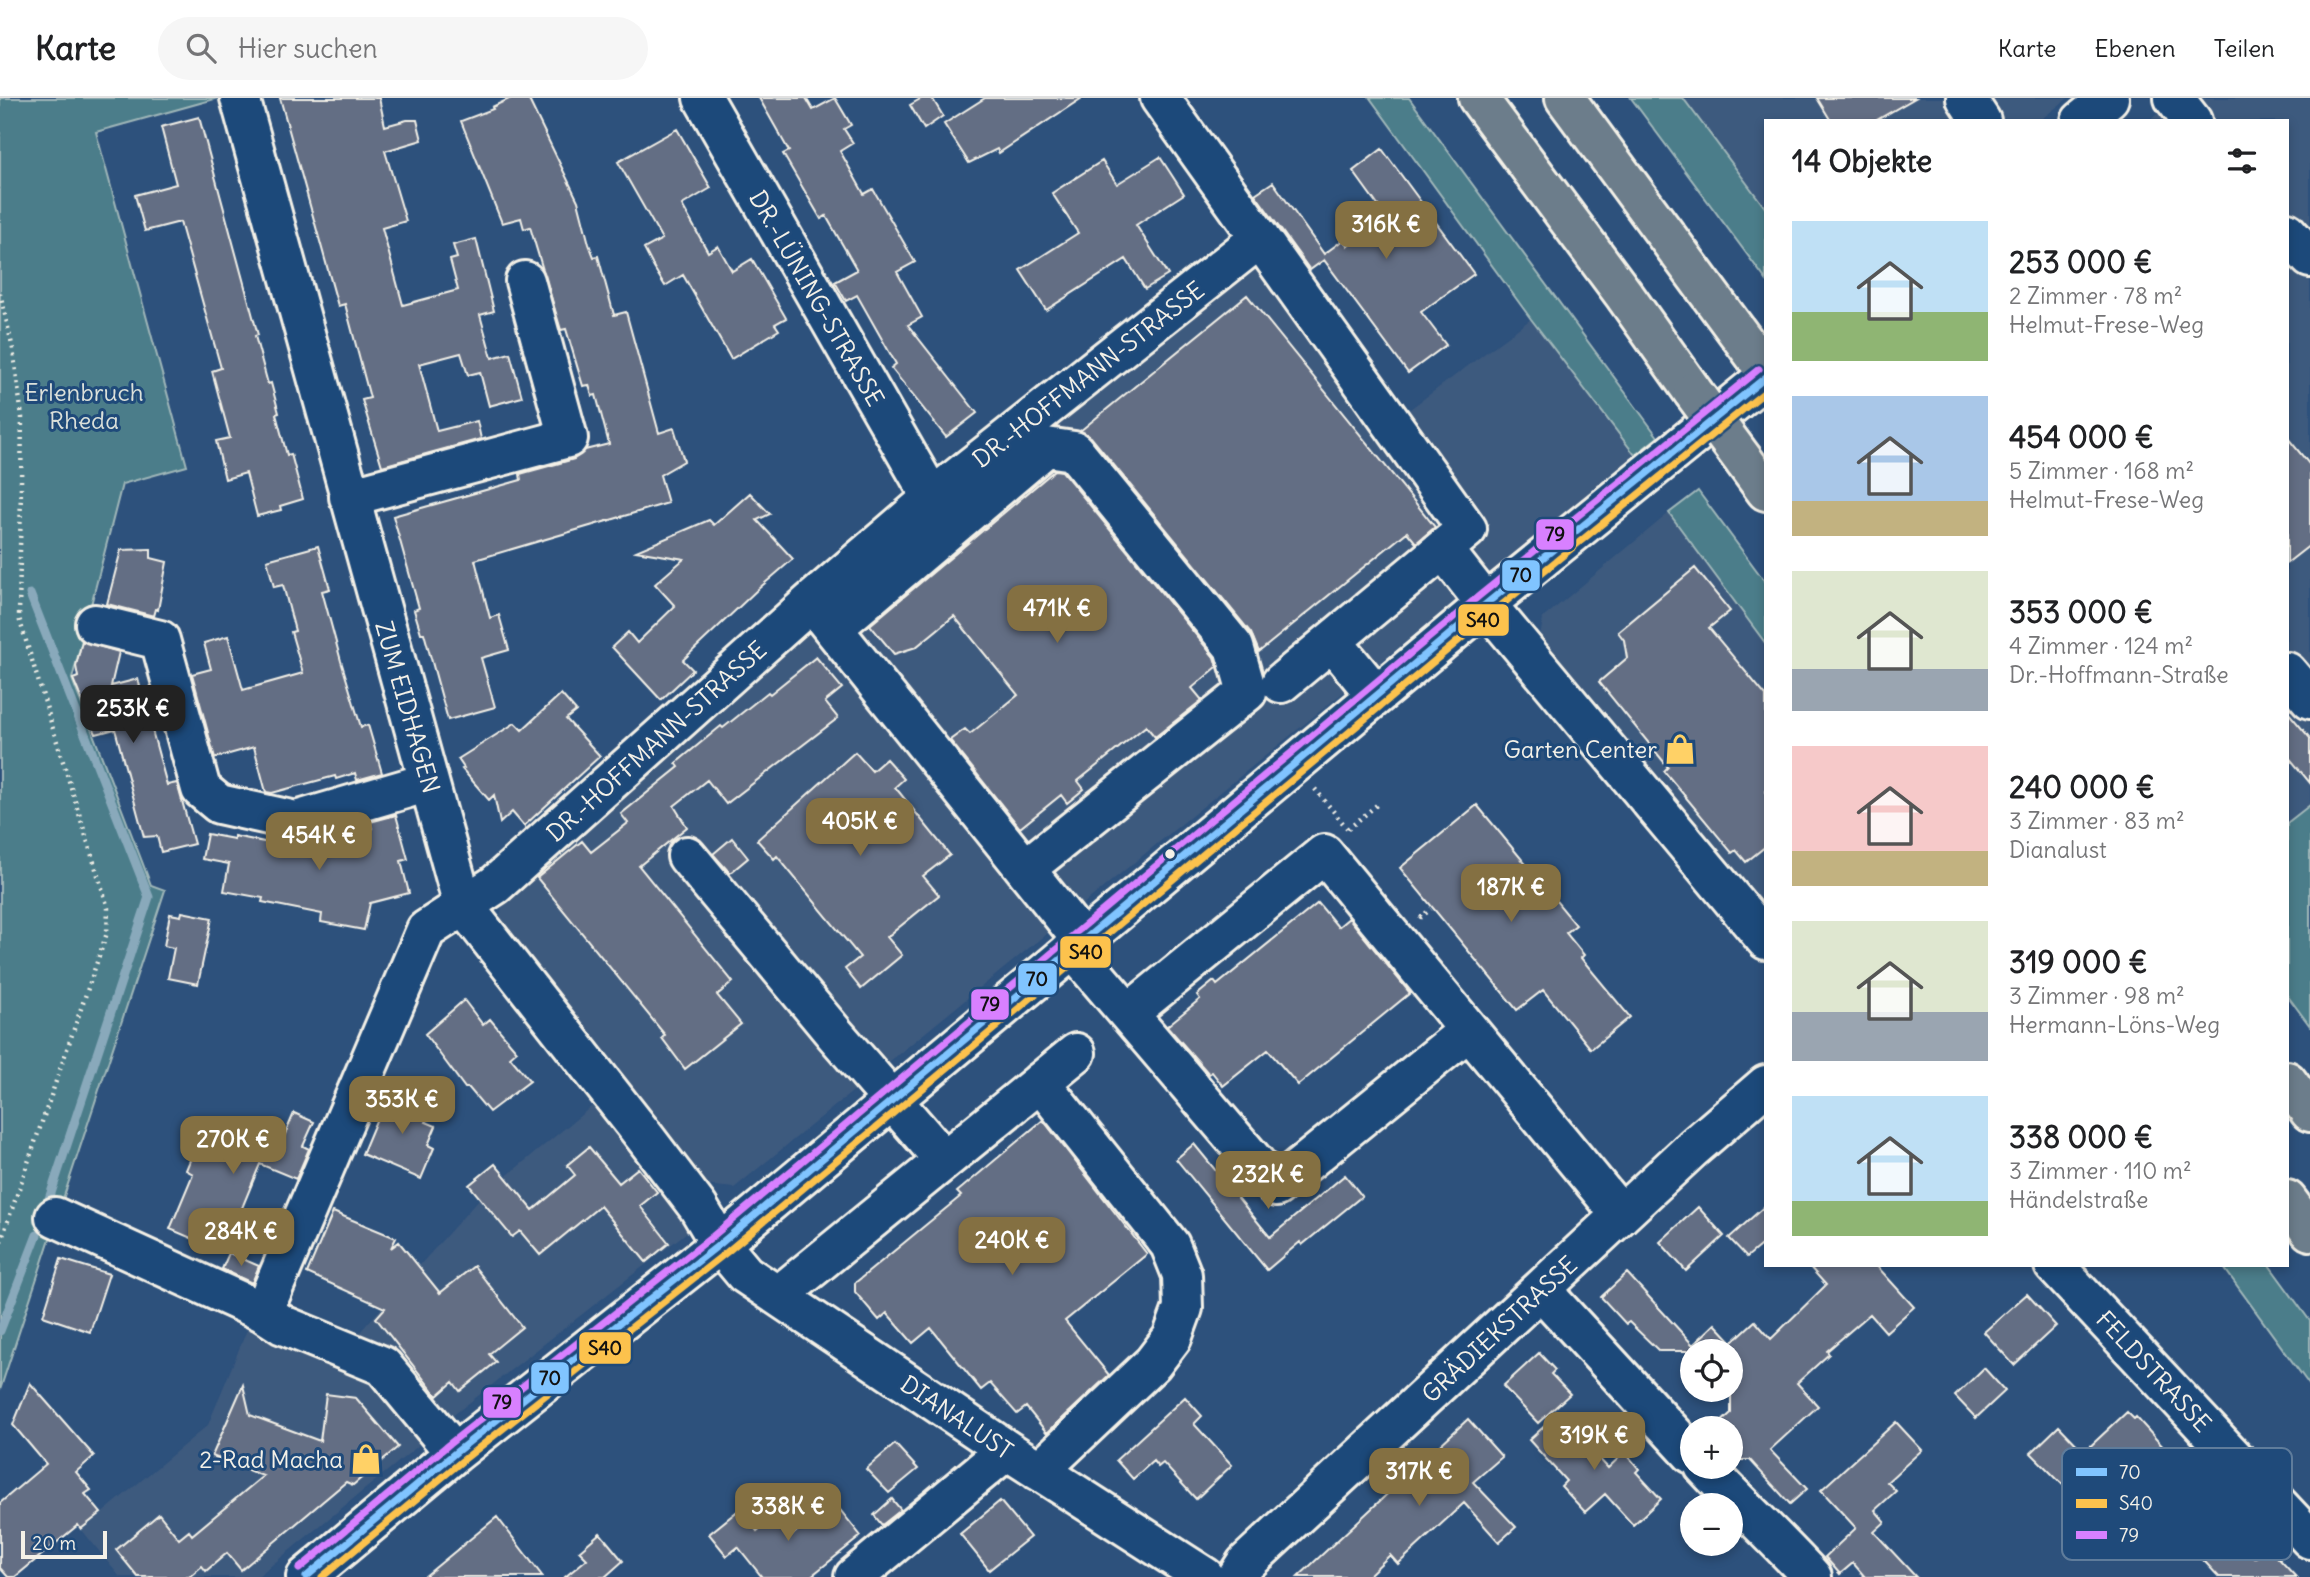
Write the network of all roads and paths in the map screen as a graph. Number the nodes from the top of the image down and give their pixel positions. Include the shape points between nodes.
1 (240, 98) edge
2 (702, 98) edge
3 (1160, 98) edge
4 (1478, 98) edge
5 (1565, 98) edge
6 (1966, 98) edge
7 (2109, 98) edge
8 (2174, 98) edge
9 (1980, 119) edge
10 (2083, 119) edge
11 (2190, 119) edge
12 (2289, 234) edge
13 (1260, 238) junction
14 (2310, 258) edge
15 (524, 281) dead end
16 (0, 293) edge
17 (1764, 368) edge
18 (1764, 379) edge
19 (1037, 434) junction
20 (1755, 476) edge
21 (349, 498) junction
22 (932, 498) junction
23 (1443, 548) junction
24 (1486, 604) junction
25 (822, 615) junction
26 (94, 624) dead end
27 (1332, 641) junction
28 (2289, 674) edge
29 (1281, 683) dead end
30 (1376, 695) junction
31 (2310, 699) edge
32 (429, 782) junction
33 (1378, 804) dead end
34 (1348, 829) dead end
35 (687, 856) dead end
36 (1025, 869) junction
37 (463, 905) junction
38 (1764, 938) edge
39 (1077, 944) junction
40 (1129, 1013) junction
41 (1468, 1031) junction
42 (1076, 1053) dead end
43 (1040, 1082) junction
44 (2289, 1085) edge
45 (1764, 1087) edge
46 (891, 1099) junction
47 (2310, 1112) edge
48 (944, 1160) junction
49 (2289, 1203) edge
50 (1621, 1215) junction
51 (55, 1217) dead end
52 (2310, 1231) edge
53 (0, 1244) edge
54 (720, 1244) junction
55 (2056, 1267) edge
56 (1542, 1291) junction
57 (778, 1296) junction
58 (263, 1312) junction
59 (1680, 1441) edge
60 (2226, 1448) edge
61 (1007, 1450) junction
62 (455, 1453) junction
63 (1039, 1471) junction
64 (1716, 1479) edge
65 (2292, 1519) edge
66 (2310, 1538) edge
67 (306, 1577) edge
68 (854, 1577) edge
69 (1205, 1577) edge
70 (1237, 1577) edge
71 (1812, 1577) edge

1 - 21 street, ZUM EIDHAGEN
2 - 22 street, DR.-LÜNING-STRASSE
3 - 13 street
4 - 20 highway, bridge
5 - 17 highway
6 - 9 street
7 - 10 street
8 - 11 street
12 - 14 street
13 - 19 street, DR.-HOFFMANN-STRASSE
13 - 23 street via 1466,529
15 - 21 street via 568,438
16 - 53 path via 22,417 19,618 108,908 107,933
18 - 24 street
19 - 22 street, DR.-HOFFMANN-STRASSE
19 - 25 street
19 - 36 street via 1074,451 1234,648 1247,692
21 - 32 street, ZUM EIDHAGEN
22 - 25 street, DR.-HOFFMANN-STRASSE
23 - 24 street
23 - 27 street
24 - 30 street
24 - 38 street
25 - 36 street
25 - 37 street, DR.-HOFFMANN-STRASSE via 495,885
26 - 32 street via 160,640 201,789 219,804 296,821
27 - 29 street
27 - 30 street
28 - 31 street
30 - 39 street
32 - 37 street, ZUM EIDHAGEN
33 - 34 path
35 - 46 street
36 - 39 street
37 - 54 street, ZUM EIDHAGEN via 698,1207
37 - 58 street, DR.-HOFFMANN-STRASSE via 426,930
39 - 40 street
39 - 46 street
40 - 41 street via 1276,1187
40 - 41 street via 1324,854
41 - 50 street
42 - 43 street
43 - 48 street
43 - 63 street via 1170,1245 1182,1275 1183,1307 1172,1338 1153,1363
44 - 47 highway
45 - 50 street, GRÄDIEKSTRASSE
46 - 48 street
46 - 54 street
48 - 57 street
49 - 52 highway
50 - 56 street, GRÄDIEKSTRASSE
51 - 58 street
54 - 57 street, DIANALUST via 746,1274
54 - 62 street
55 - 60 street, FELDSTRASSE
56 - 59 street
56 - 70 street, GRÄDIEKSTRASSE via 1246,1563
57 - 61 street, DIANALUST
58 - 62 street via 283,1325 383,1366
61 - 63 street, DIANALUST
61 - 68 street
62 - 67 street
63 - 69 street, DIANALUST
64 - 71 street
65 - 66 street, FELDSTRASSE

